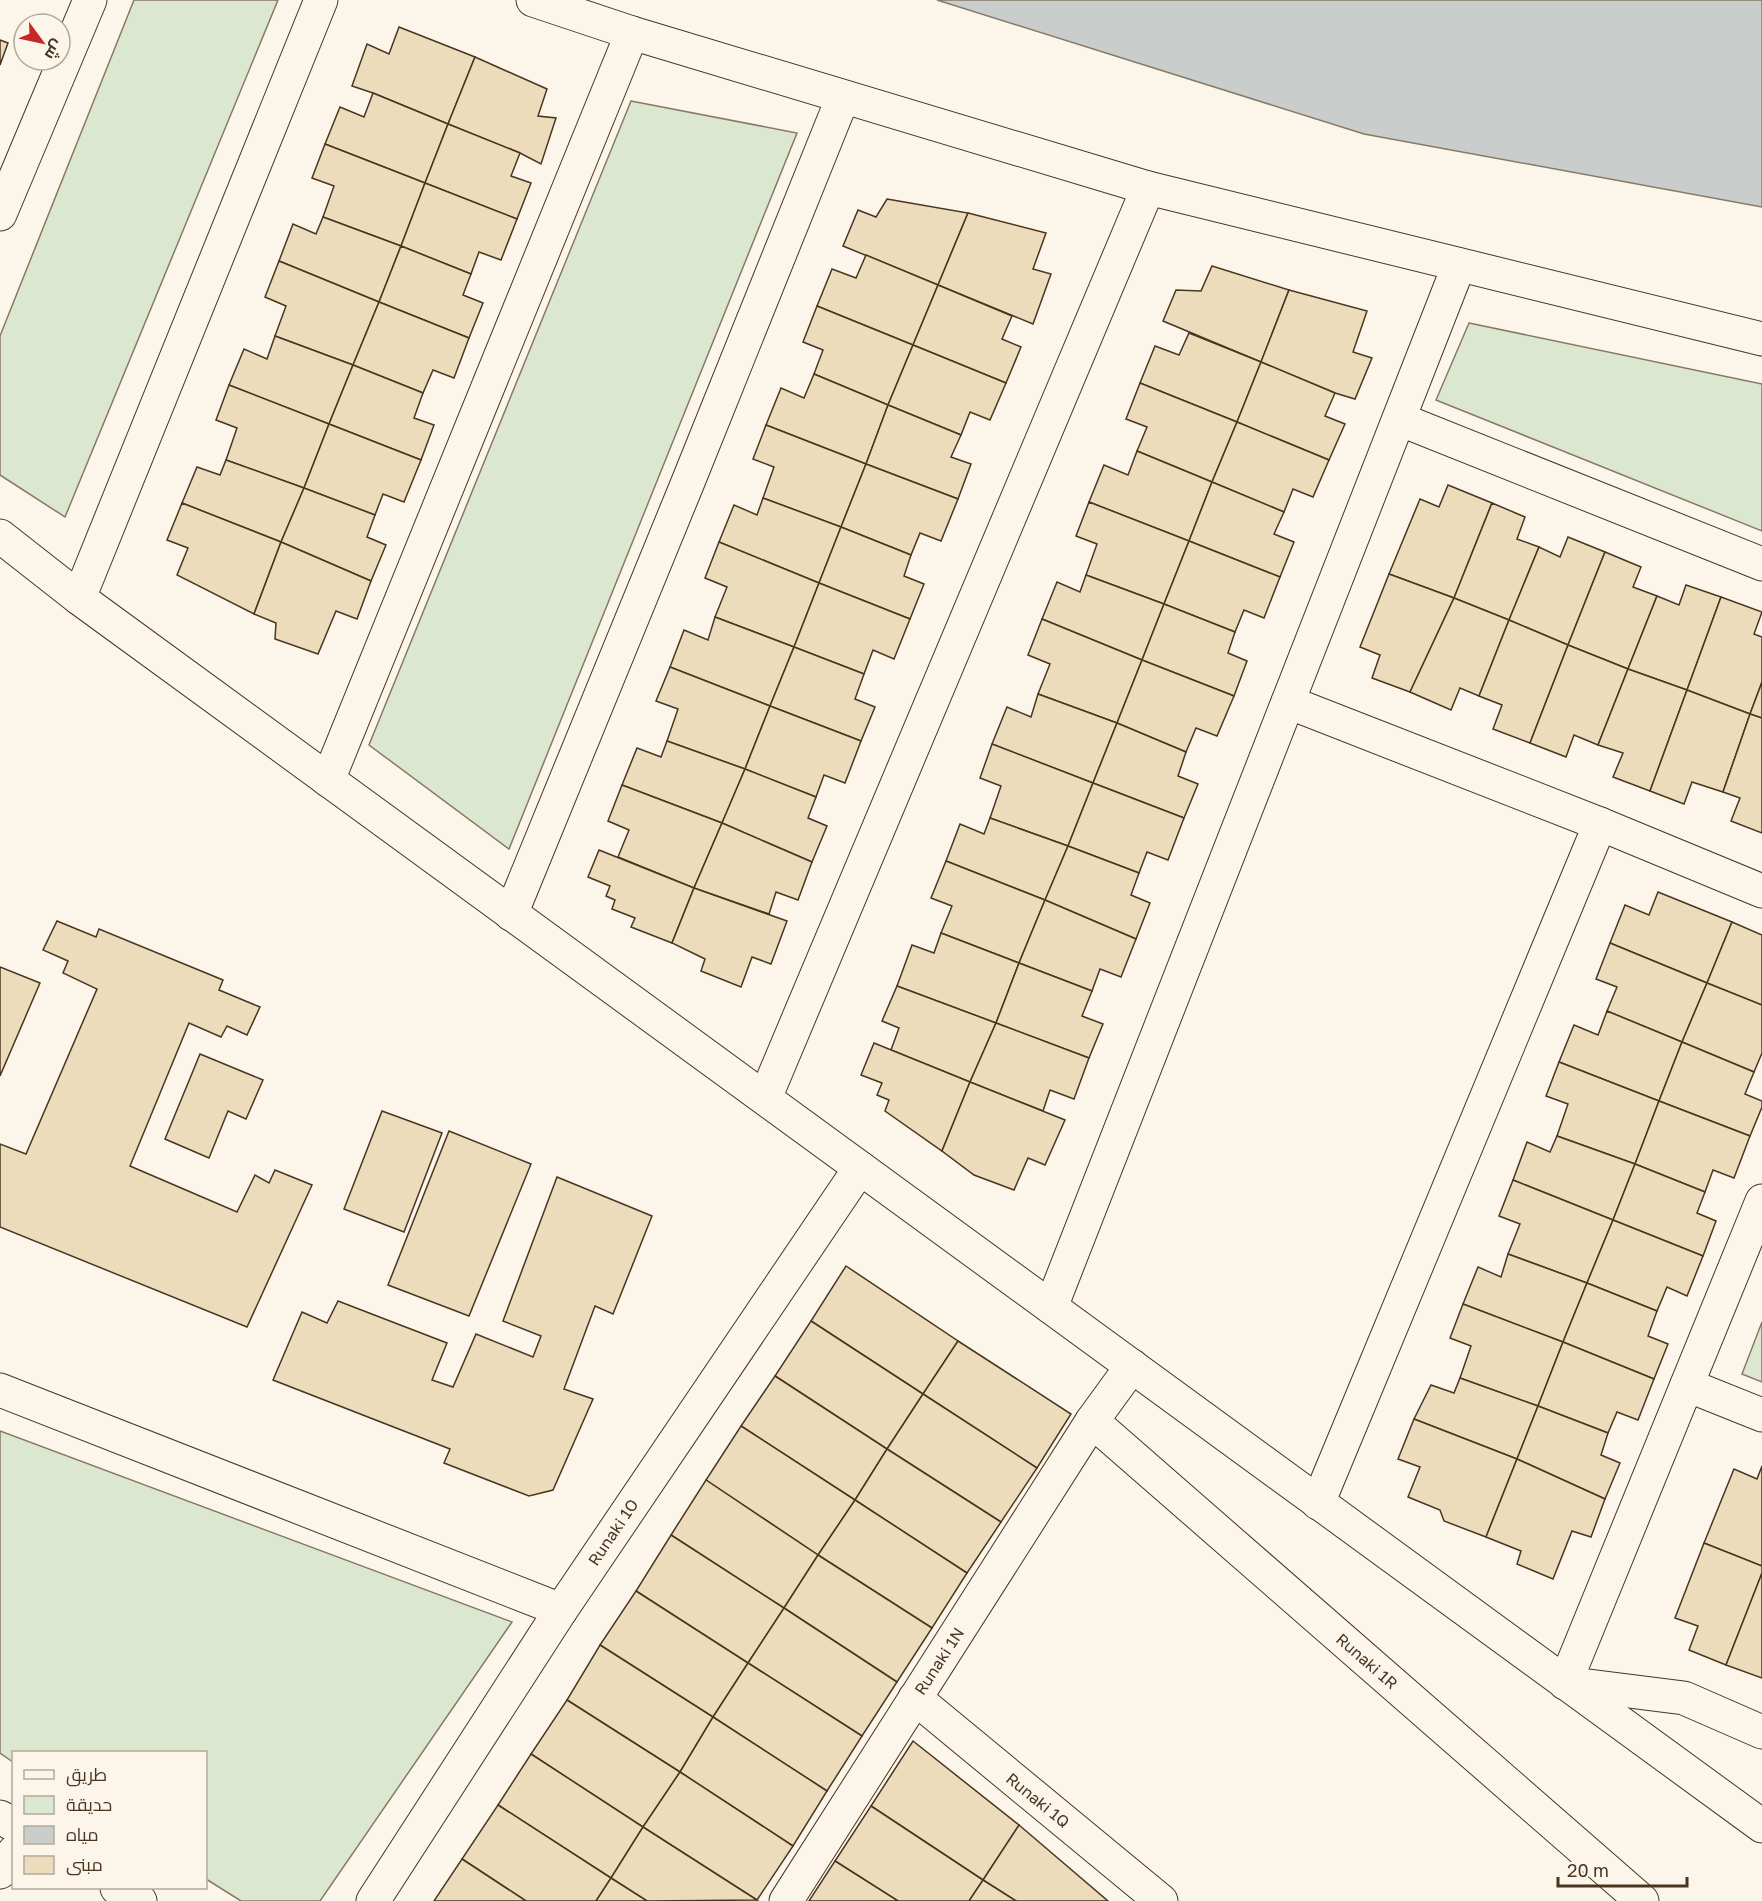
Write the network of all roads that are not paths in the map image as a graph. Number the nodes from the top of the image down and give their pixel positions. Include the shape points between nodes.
1 (90, 0) edge
2 (321, 0) edge
3 (533, 0) edge
4 (632, 33) junction
5 (843, 96) junction
6 (1149, 188) junction
7 (0, 214) edge
8 (1459, 265) junction
9 (1762, 339) edge
10 (1399, 419) junction
11 (0, 536) edge
12 (1762, 564) edge
13 (79, 598) junction
14 (1288, 702) junction
15 (328, 780) junction
16 (1600, 824) junction
17 (1762, 891) edge
18 (511, 914) junction
19 (765, 1098) junction
20 (860, 1168) junction
21 (1759, 1216) edge
22 (1051, 1307) junction
23 (1132, 1366) junction
24 (1687, 1385) junction
25 (0, 1390) edge
26 (1762, 1415) edge
27 (1092, 1421) junction
28 (1318, 1503) junction
29 (561, 1610) junction
30 (1565, 1683) junction
31 (915, 1698) junction
32 (1762, 1732) edge
33 (1762, 1826) edge
34 (12, 1855) edge
35 (0, 1872) edge
36 (120, 1889) edge
37 (140, 1901) edge
38 (373, 1901) edge
39 (786, 1901) edge
40 (1161, 1901) edge
41 (1642, 1901) edge

1 - 7 street
2 - 13 street
3 - 4 street
4 - 5 street
4 - 15 street
5 - 6 street
5 - 18 street
6 - 8 street
6 - 19 street
8 - 9 street
8 - 10 street
10 - 12 street
10 - 14 street
11 - 13 street
13 - 15 street
14 - 16 street
14 - 22 street
15 - 18 street
16 - 17 street
16 - 28 street
18 - 19 street
19 - 20 street
20 - 22 street
20 - 29 street, Runaki 1O
21 - 24 street
22 - 23 street
23 - 27 street, Runaki 1N
23 - 28 street
24 - 26 street
24 - 30 street
25 - 29 street
27 - 31 street, Runaki 1N
27 - 41 street, Runaki 1R
28 - 30 street
29 - 38 street, Runaki 1O
30 - 32 street via 1684,1698
30 - 33 street
31 - 39 street, Runaki 1N
31 - 40 street, Runaki 1Q
34 - 35 street
36 - 37 street

